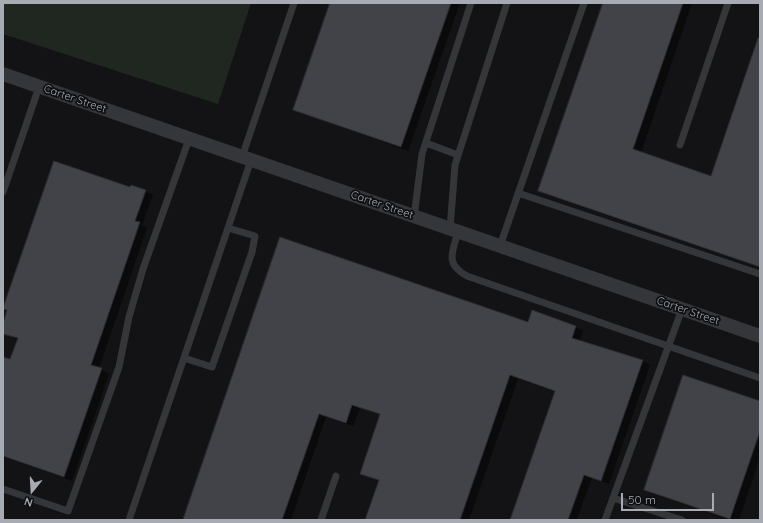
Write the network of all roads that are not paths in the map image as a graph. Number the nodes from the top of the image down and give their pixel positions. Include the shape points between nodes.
1 (294, 3) edge
2 (471, 3) edge
3 (508, 3) edge
4 (584, 3) edge
5 (728, 3) edge
6 (3, 74) edge
7 (39, 87) junction
8 (189, 138) junction
9 (426, 143) junction
10 (680, 145) dead end
11 (458, 155) junction
12 (246, 158) junction
13 (3, 192) edge
14 (518, 194) junction
15 (414, 217) junction
16 (228, 228) junction
17 (454, 231) junction
18 (500, 246) junction
19 (760, 274) edge
20 (682, 309) junction
21 (760, 336) edge
22 (668, 346) junction
23 (184, 358) junction
24 (760, 378) edge
25 (336, 476) dead end
26 (3, 489) edge
27 (613, 498) junction
28 (130, 520) edge
29 (321, 520) edge
30 (605, 520) edge
31 (682, 520) edge

1 - 12 lane
2 - 9 lane
3 - 11 lane
4 - 14 lane
5 - 10 lane
6 - 7 street, Carter Street
7 - 8 street, Carter Street
7 - 13 lane
8 - 12 street, Carter Street
8 - 26 lane via 142,269 119,367 68,511
9 - 11 lane
9 - 15 lane via 422,154
11 - 17 lane via 455,165
12 - 15 street, Carter Street
12 - 16 lane
14 - 18 lane
14 - 19 lane
15 - 17 street, Carter Street
16 - 23 lane
16 - 23 lane via 255,236 252,252 212,367
17 - 18 street, Carter Street
17 - 22 lane via 453,262 457,270 467,276
18 - 20 street, Carter Street
20 - 21 street, Carter Street
20 - 22 lane
22 - 24 lane
22 - 27 lane
23 - 28 lane
25 - 29 lane
27 - 30 lane
27 - 31 lane

